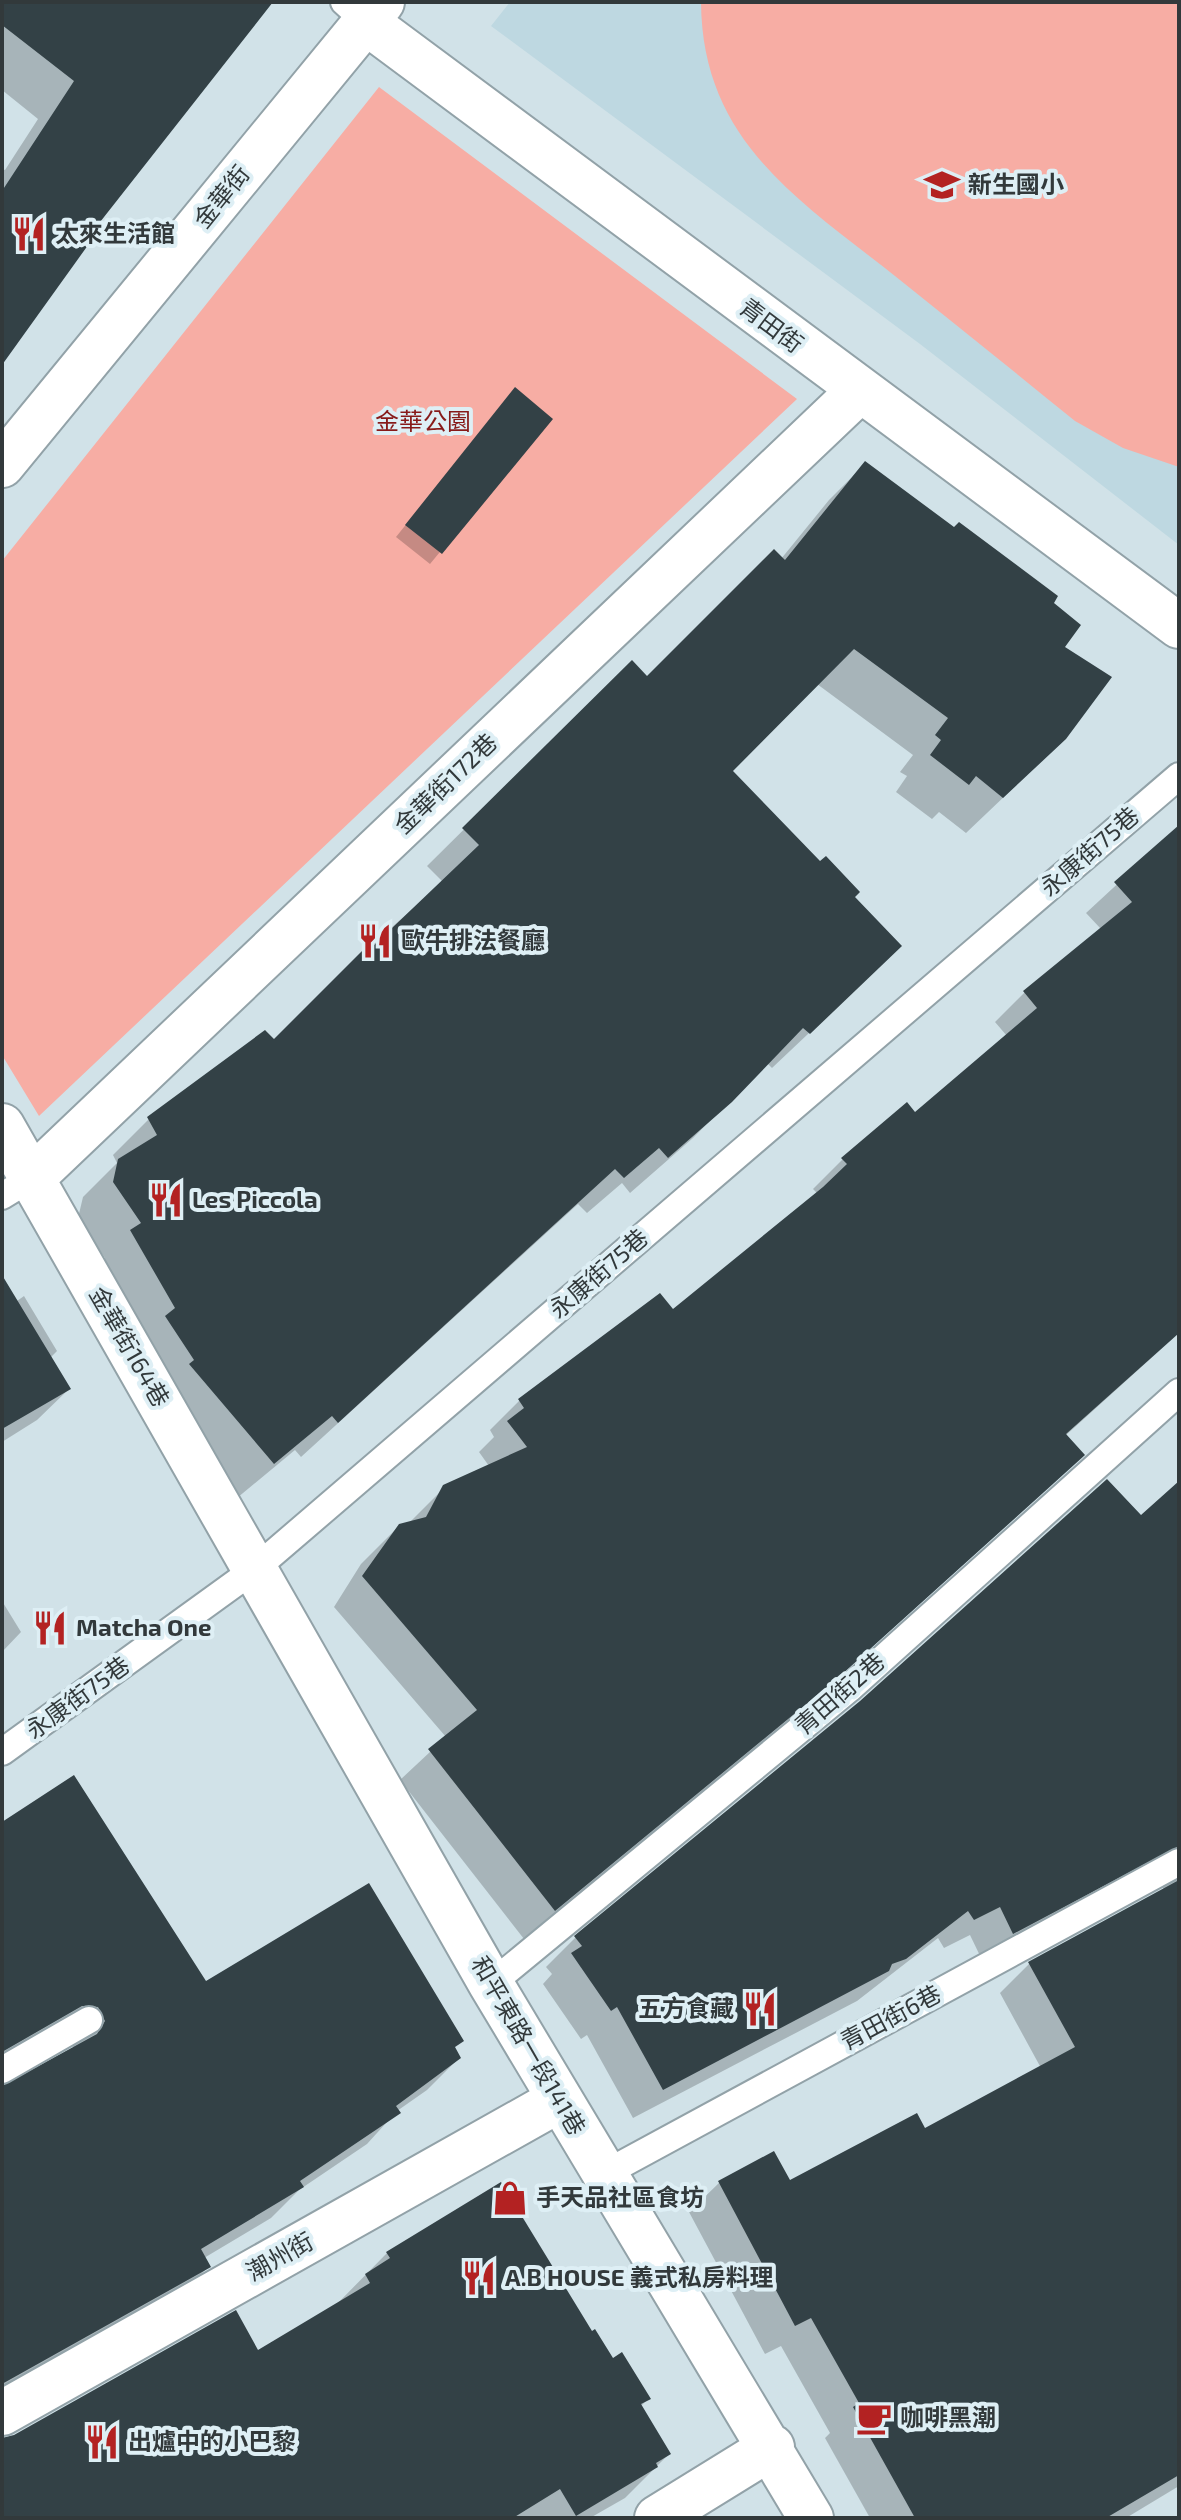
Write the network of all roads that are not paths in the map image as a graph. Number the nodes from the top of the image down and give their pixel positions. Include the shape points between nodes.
1 (364, 9) edge
2 (859, 391) junction
3 (2, 465) edge
4 (1179, 626) edge
5 (1179, 776) edge
6 (2, 1126) edge
7 (18, 1187) edge
8 (1179, 1392) edge
9 (255, 1569) junction
10 (2, 1752) edge
11 (1179, 1862) edge
12 (491, 1984) junction
13 (89, 2020) dead end
14 (2, 2070) edge
15 (559, 2100) junction
16 (604, 2174) junction
17 (2, 2413) edge
18 (772, 2447) junction
19 (657, 2518) edge
20 (811, 2518) edge

1 - 2 street, 青田街
1 - 3 street, 金華街
2 - 4 street, 青田街
2 - 7 street, 金華街172巷
5 - 9 lane, 永康街75巷
6 - 7 street, 金華街164巷
7 - 9 street, 金華街164巷
8 - 12 lane, 青田街2巷 via 849,1689
9 - 10 lane, 永康街75巷
9 - 12 street, 和平東路一段141巷
11 - 16 lane, 青田街6巷
12 - 15 street, 和平東路一段141巷
13 - 14 lane
15 - 16 street, 和平東路一段141巷
15 - 17 street, 潮州街
16 - 18 street, 和平東路一段141巷
18 - 19 street
18 - 20 street, 和平東路一段141巷

